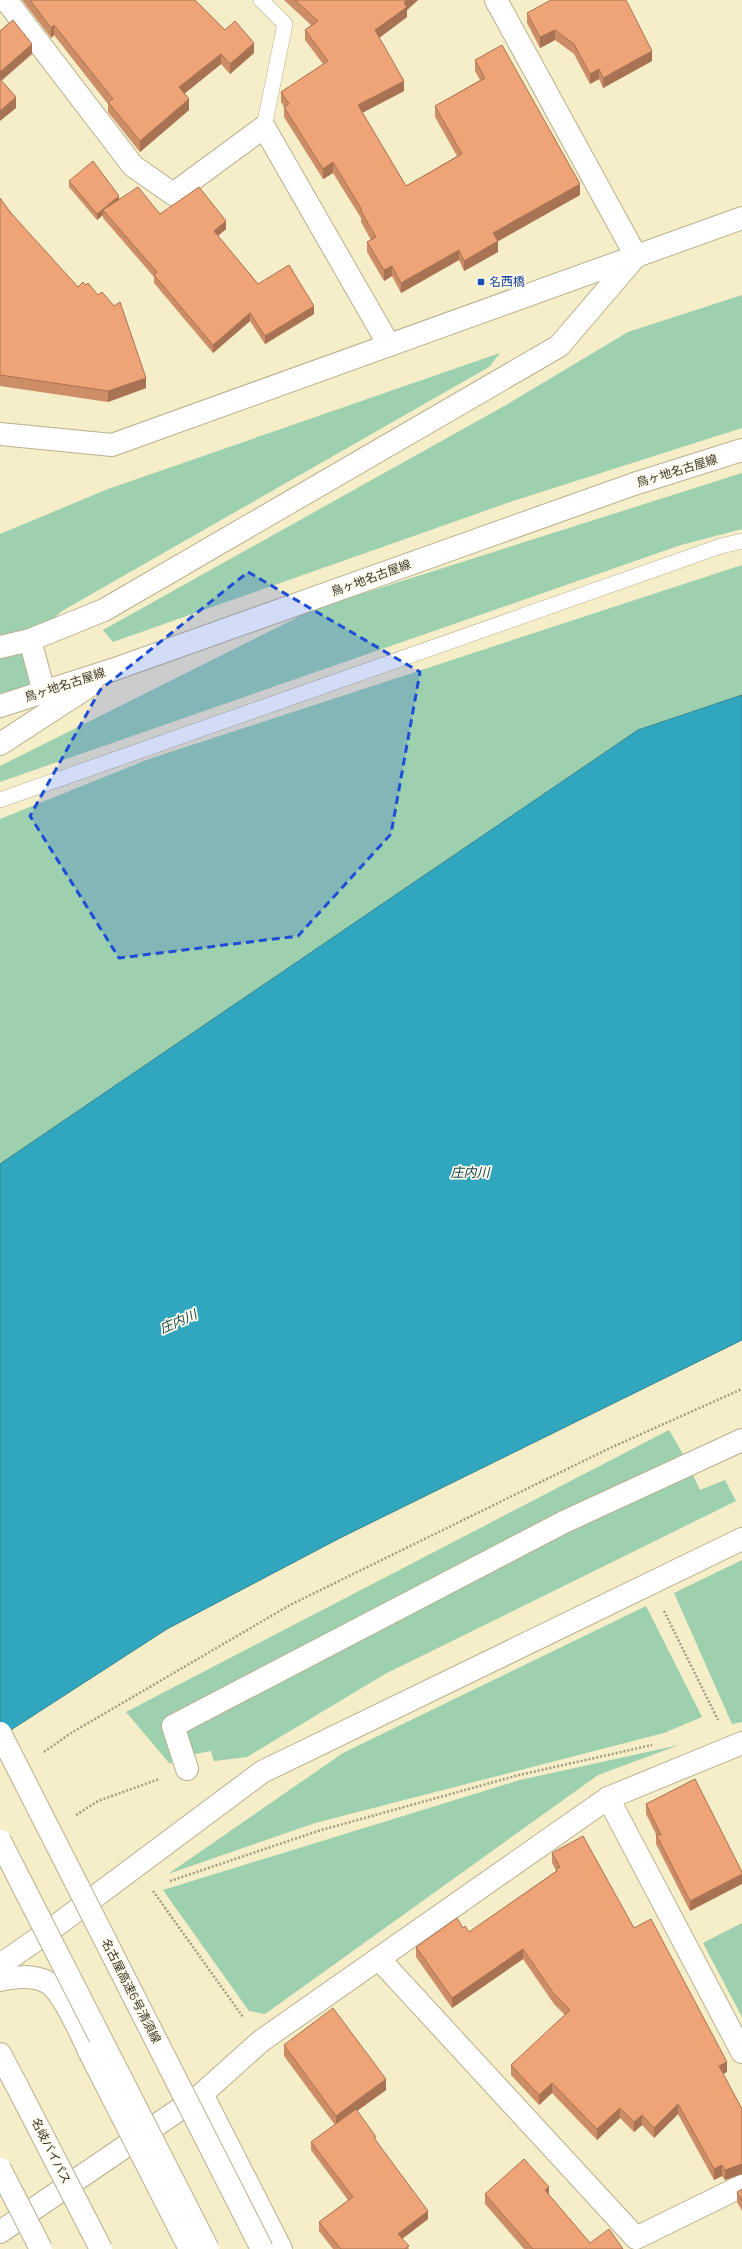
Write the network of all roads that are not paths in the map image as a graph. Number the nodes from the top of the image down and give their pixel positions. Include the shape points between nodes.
1 (6, 0) edge
2 (261, 0) edge
3 (496, 0) edge
4 (264, 127) junction
5 (742, 218) edge
6 (636, 256) junction
7 (389, 345) junction
8 (0, 434) edge
9 (742, 450) edge
10 (742, 541) edge
11 (30, 640) junction
12 (0, 647) edge
13 (115, 669) junction
14 (44, 692) junction
15 (0, 706) edge
16 (0, 744) edge
17 (0, 800) edge
18 (742, 1440) edge
19 (742, 1539) edge
20 (0, 1733) edge
21 (736, 1745) edge
22 (187, 1769) road end
23 (608, 1798) junction
24 (0, 1841) edge
25 (380, 1960) junction
26 (0, 1965) edge
27 (0, 1980) edge
28 (742, 2052) edge
29 (0, 2054) edge
30 (202, 2094) junction
31 (0, 2169) edge
32 (742, 2186) edge
33 (0, 2232) edge
34 (41, 2249) edge
35 (101, 2249) edge
36 (190, 2249) edge
37 (208, 2249) edge
38 (262, 2249) edge
39 (281, 2249) edge

1 - 4 main road via 133,166 173,194
2 - 4 lane via 285,24
3 - 6 main road
4 - 7 main road
5 - 6 main road
6 - 7 main road
6 - 11 main road via 559,346 104,610
7 - 8 main road via 112,445
9 - 13 main road, 鳥ヶ地名古屋線 via 634,484
10 - 17 lane via 721,546
11 - 12 main road
11 - 14 main road
13 - 14 main road, 鳥ヶ地名古屋線
13 - 16 main road
14 - 15 main road, 鳥ヶ地名古屋線
18 - 22 main road via 564,1522 173,1726
19 - 26 main road via 262,1772
20 - 38 main road, 名古屋高速6号清須線, bridge
21 - 23 main road
23 - 25 main road
23 - 28 main road
24 - 37 main road, bridge
25 - 30 main road via 261,2041
25 - 32 main road via 636,2238
27 - 36 main road, bridge via 19,1976 46,1981 66,2003
29 - 35 main road, 名岐バイパス, bridge
30 - 33 main road
30 - 39 main road
31 - 34 main road, bridge

